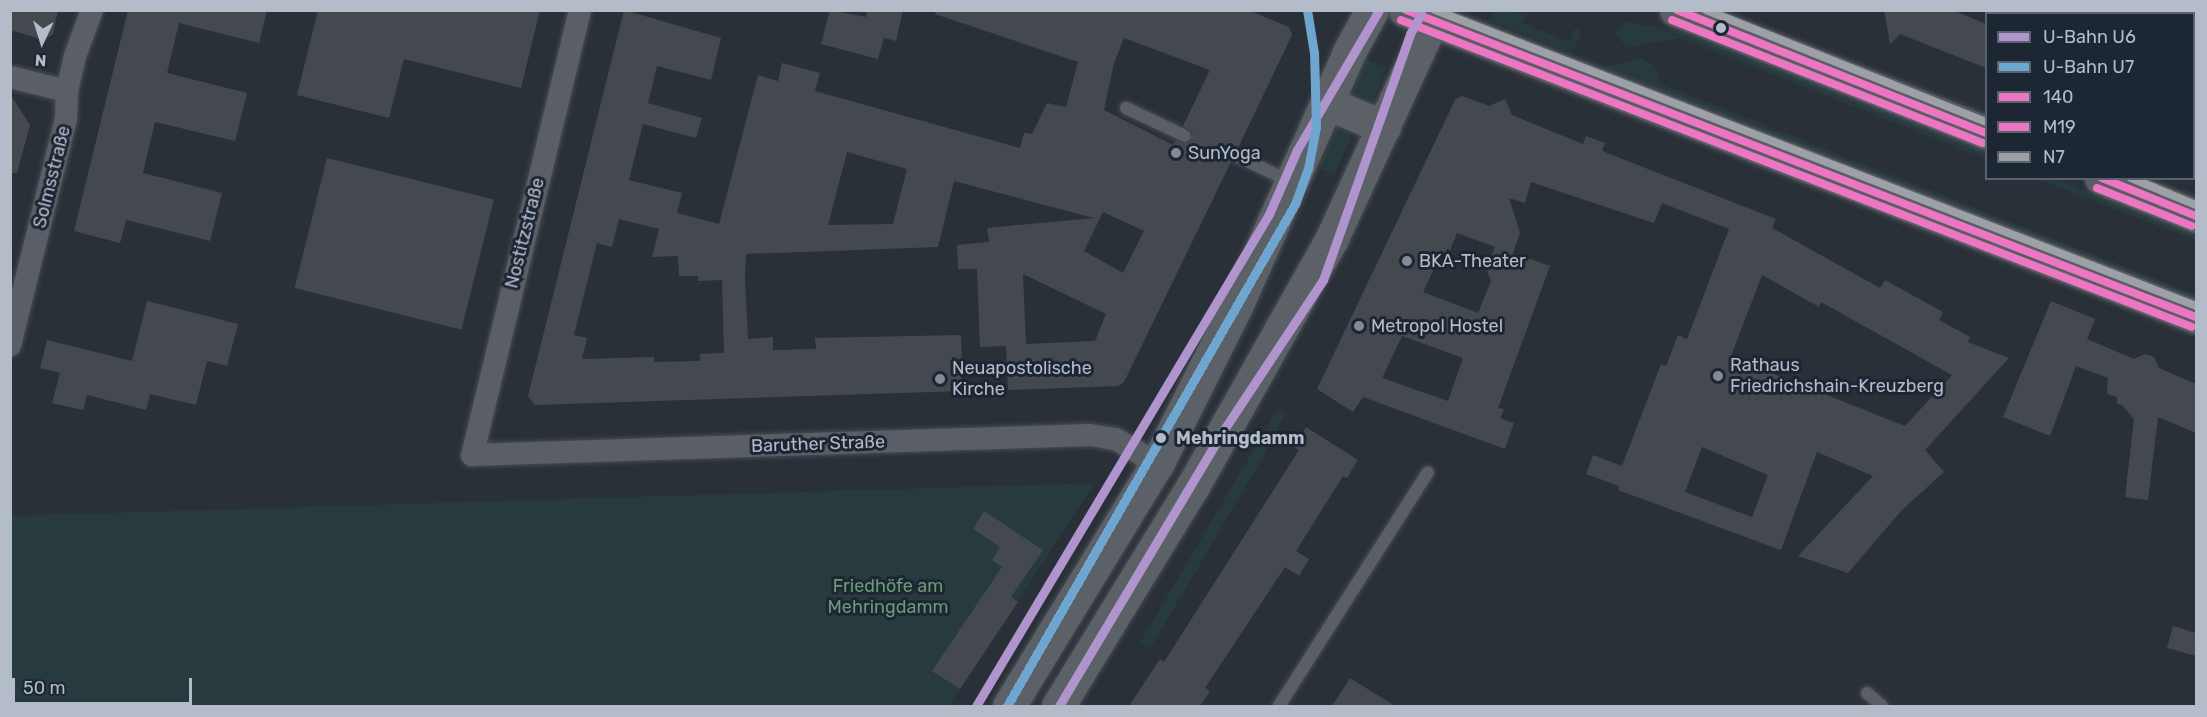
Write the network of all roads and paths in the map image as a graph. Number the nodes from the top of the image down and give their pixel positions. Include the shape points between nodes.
1 (93, 10) edge
2 (580, 10) edge
3 (1372, 10) edge
4 (1676, 10) edge
5 (1420, 13) edge
6 (10, 77) edge
7 (67, 91) junction
8 (1327, 103) junction
9 (1126, 108) dead end
10 (1384, 128) junction
11 (1985, 133) edge
12 (1185, 136) dead end
13 (1235, 155) dead end
14 (2106, 180) edge
15 (1292, 183) junction
16 (2196, 216) edge
17 (2196, 317) edge
18 (10, 345) edge
19 (472, 455) joint
20 (1157, 464) junction
21 (1428, 472) dead end
22 (1867, 693) dead end
23 (1009, 706) edge
24 (1058, 706) edge
25 (1279, 706) edge
26 (1882, 706) edge

1 - 7 street, Solmsstraße via 78,45
2 - 19 street, Nostitzstraße
3 - 8 main road
4 - 11 main road
5 - 10 main road
5 - 17 main road
6 - 7 street
7 - 18 street, Solmsstraße via 66,118
8 - 10 main road
8 - 15 main road
9 - 12 lane
10 - 24 main road via 1332,238 1256,377 1145,568
13 - 15 lane
14 - 16 main road
15 - 20 main road
19 - 20 street, Baruther Straße via 1089,435 1116,439
20 - 23 main road
21 - 25 lane
22 - 26 lane

